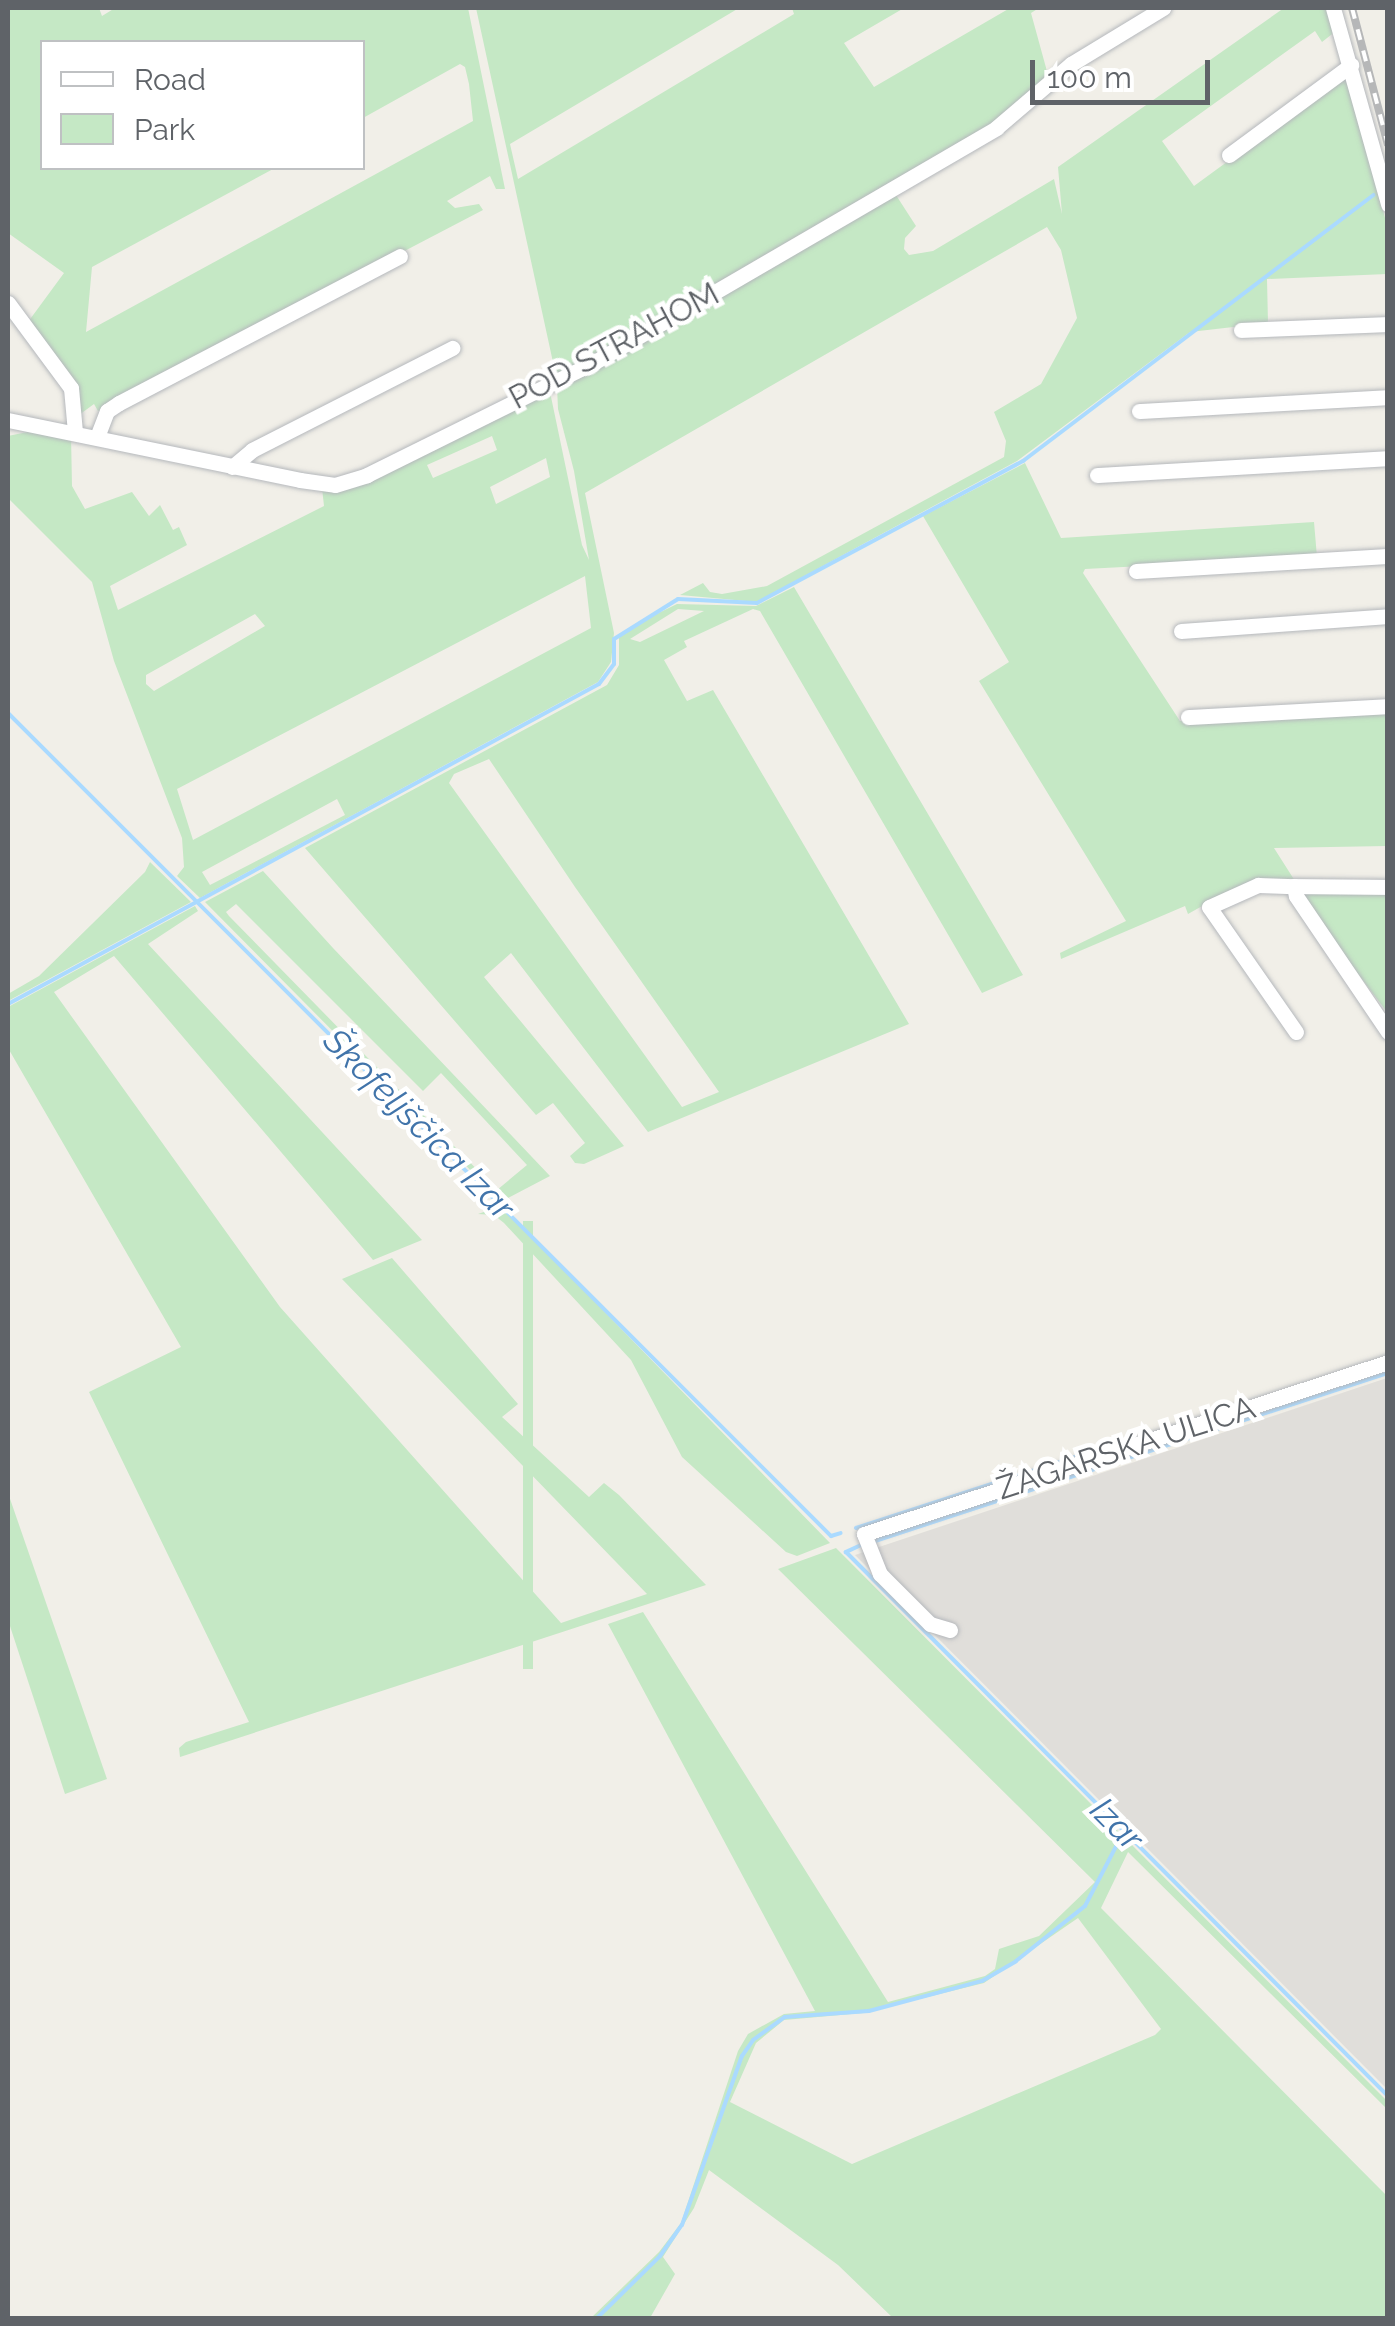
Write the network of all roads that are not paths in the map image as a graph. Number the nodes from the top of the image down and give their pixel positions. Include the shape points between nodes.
1 (1163, 8) edge
2 (1333, 8) edge
3 (1351, 65) junction
4 (1229, 154) dead end
5 (1388, 204) edge
6 (400, 256) dead end
7 (8, 303) edge
8 (1388, 324) edge
9 (1241, 330) dead end
10 (452, 348) dead end
11 (1388, 397) edge
12 (1139, 410) dead end
13 (8, 420) edge
14 (75, 432) junction
15 (97, 436) junction
16 (1388, 458) edge
17 (232, 467) junction
18 (1097, 475) dead end
19 (1388, 556) edge
20 (1136, 571) dead end
21 (1388, 616) edge
22 (1181, 631) dead end
23 (1388, 706) edge
24 (1188, 716) dead end
25 (1294, 886) junction
26 (1388, 887) edge
27 (1296, 1032) dead end
28 (1388, 1032) edge
29 (1388, 1362) edge
30 (950, 1630) dead end

1 - 17 street, POD STRAHOM via 1071,64 996,128 593,363 414,453 335,485
2 - 3 street
3 - 4 street
3 - 5 street
6 - 15 street via 119,402 106,412
7 - 14 street via 71,388
8 - 9 street
10 - 17 street via 252,450
11 - 12 street
13 - 14 street, POD STRAHOM
14 - 15 street, POD STRAHOM
15 - 17 street, POD STRAHOM
16 - 18 street
19 - 20 street
21 - 22 street
23 - 24 street
25 - 26 street
25 - 27 street via 1258,885 1208,907
25 - 28 street
29 - 30 street, ŽAGARSKA ULICA via 864,1534 880,1574 930,1624

